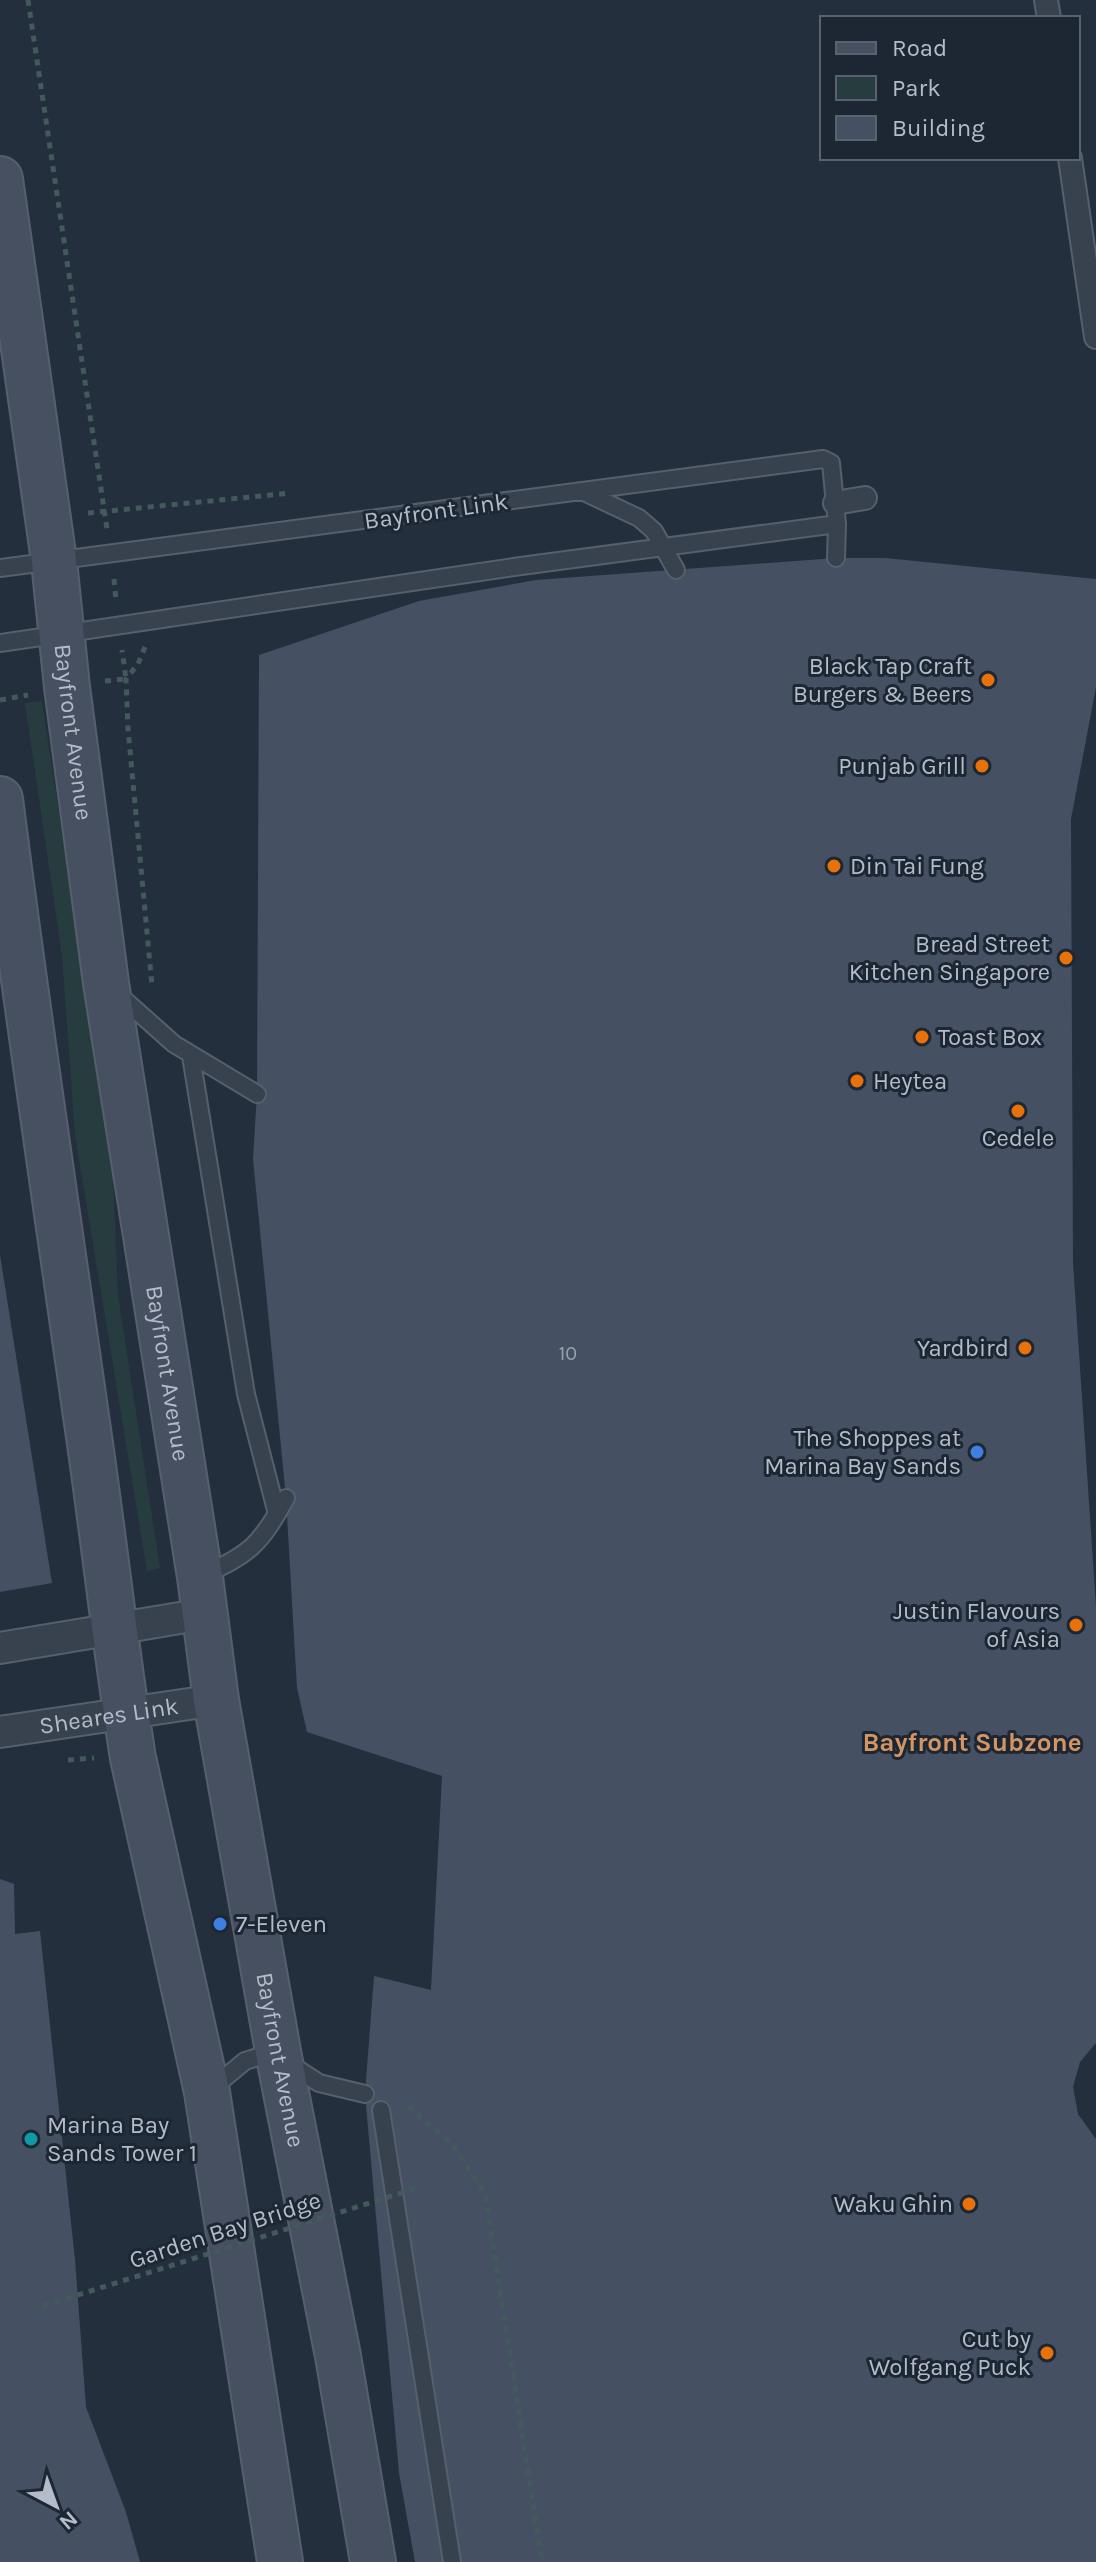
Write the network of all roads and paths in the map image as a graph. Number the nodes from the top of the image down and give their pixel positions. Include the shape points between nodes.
1 (28, 0) edge
2 (1070, 160) edge
3 (0, 179) edge
4 (1096, 337) edge
5 (584, 492) junction
6 (291, 493) dead end
7 (865, 498) dead end
8 (104, 511) junction
9 (836, 514) junction
10 (664, 548) junction
11 (111, 555) junction
12 (836, 558) dead end
13 (54, 561) junction
14 (0, 568) edge
15 (676, 570) dead end
16 (62, 634) junction
17 (0, 643) edge
18 (0, 799) edge
19 (106, 983) junction
20 (191, 1056) junction
21 (257, 1094) dead end
22 (286, 1498) dead end
23 (277, 1514) junction
24 (202, 1595) junction
25 (115, 1628) junction
26 (0, 1648) edge
27 (216, 1700) junction
28 (126, 1713) junction
29 (0, 1732) edge
30 (279, 2057) junction
31 (207, 2092) junction
32 (365, 2094) dead end
33 (402, 2101) dead end
34 (381, 2110) dead end
35 (417, 2188) dead end
36 (43, 2306) dead end
37 (280, 2562) edge
38 (373, 2562) edge
39 (452, 2562) edge
40 (542, 2562) edge

1 - 8 path
2 - 4 street
3 - 13 main road, Bayfront Avenue
5 - 9 lane, Bayfront Link via 823,459 831,463
5 - 10 lane via 639,518
5 - 11 lane, Bayfront Link
6 - 8 path
7 - 9 street
8 - 11 path
9 - 10 lane
9 - 12 lane
10 - 15 lane
10 - 16 lane
11 - 13 lane, Bayfront Link
13 - 14 lane, Bayfront Link
13 - 16 main road, Bayfront Avenue
16 - 17 lane
16 - 19 main road, Bayfront Avenue
18 - 25 main road
19 - 20 lane
19 - 24 main road, Bayfront Avenue
20 - 21 lane
20 - 23 lane via 246,1394
22 - 23 lane
23 - 24 lane via 259,1542
24 - 25 street
24 - 27 main road, Bayfront Avenue
25 - 26 street
25 - 28 main road
27 - 28 street, Sheares Link
27 - 30 main road, Bayfront Avenue
28 - 29 street, Sheares Link
28 - 31 main road
30 - 31 lane via 245,2061
30 - 32 lane via 319,2083
30 - 38 main road, Bayfront Avenue
31 - 37 main road
33 - 40 path via 452,2144 485,2193
34 - 39 lane
35 - 36 path, Garden Bay Bridge, bridge

